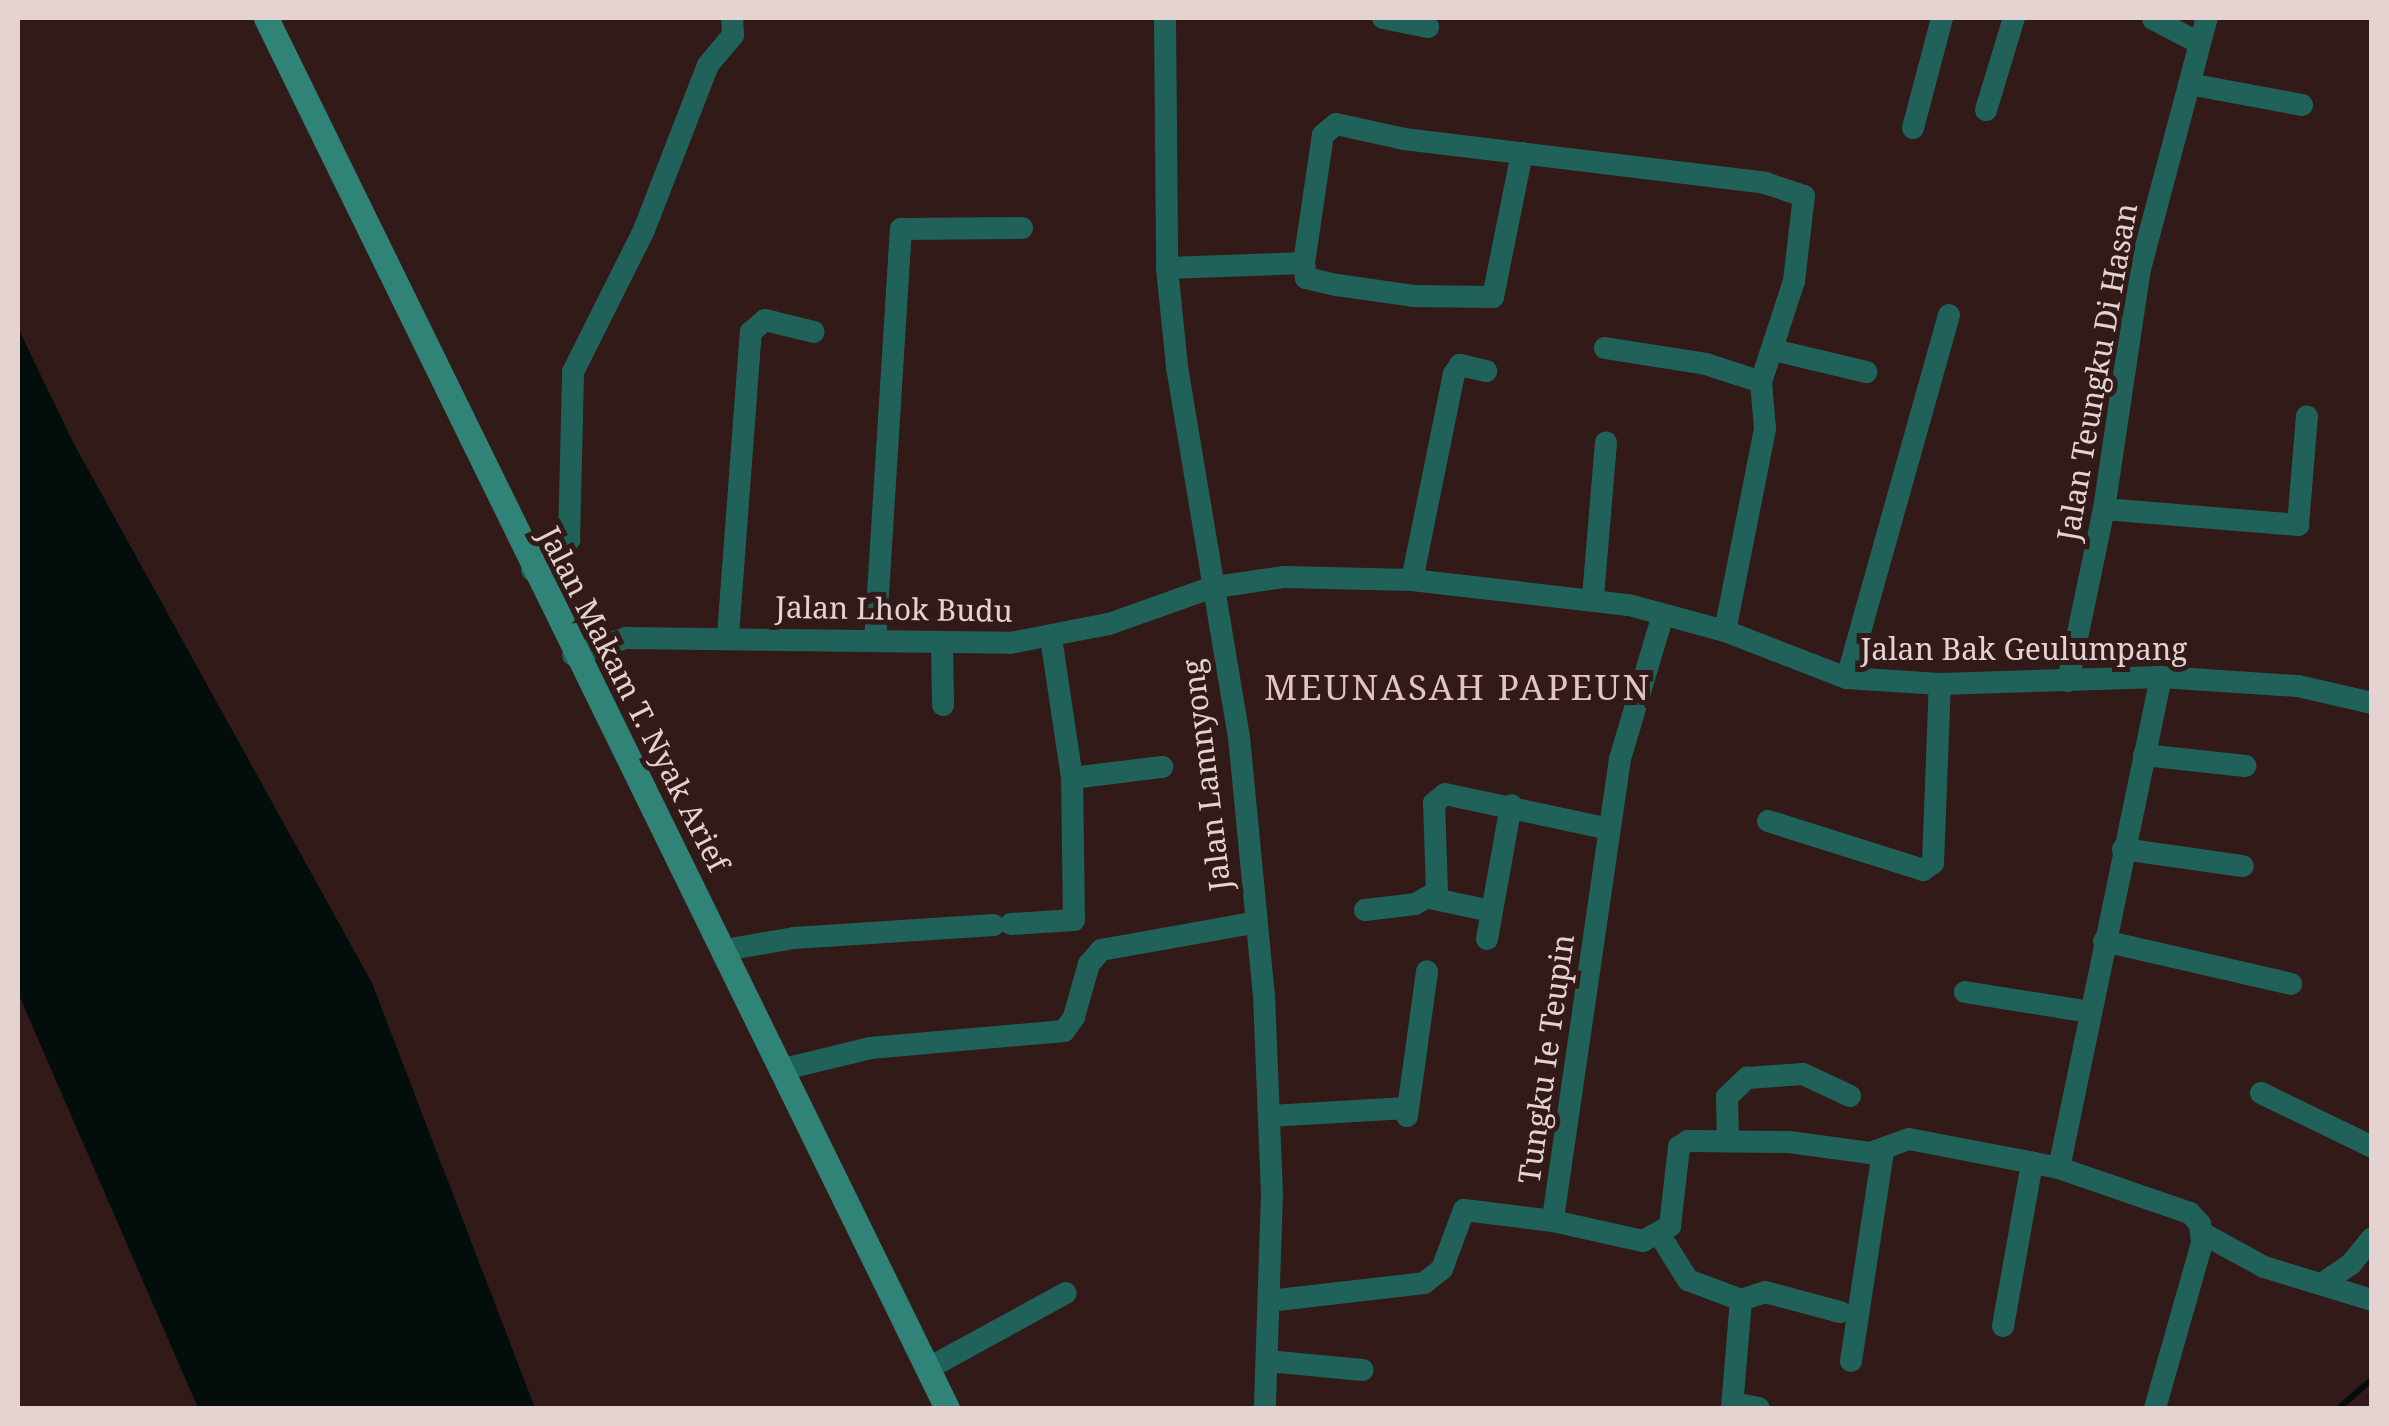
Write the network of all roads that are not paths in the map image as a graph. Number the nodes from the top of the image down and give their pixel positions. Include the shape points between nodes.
1 (266, 18) edge
2 (732, 18) edge
3 (1165, 18) edge
4 (1384, 18) edge
5 (1942, 18) edge
6 (2014, 18) edge
7 (2207, 18) edge
8 (2153, 19) edge
9 (1428, 27) dead end
10 (2199, 42) junction
11 (2189, 84) junction
12 (2302, 105) dead end
13 (1986, 110) dead end
14 (1913, 128) dead end
15 (1522, 153) junction
16 (1022, 228) dead end
17 (1304, 263) junction
18 (1167, 268) junction
19 (1949, 315) dead end
20 (814, 332) dead end
21 (1605, 348) dead end
22 (1774, 350) junction
23 (1486, 371) dead end
24 (1866, 372) dead end
25 (1761, 382) junction
26 (2308, 416) dead end
27 (1606, 443) dead end
28 (2104, 509) junction
29 (532, 570) junction
30 (1412, 580) junction
31 (1210, 588) junction
32 (1593, 597) junction
33 (1662, 618) junction
34 (1725, 632) junction
35 (728, 636) junction
36 (1051, 637) junction
37 (875, 641) junction
38 (942, 645) junction
39 (573, 656) junction
40 (2160, 677) junction
41 (1847, 678) junction
42 (2068, 681) junction
43 (1940, 684) junction
44 (2372, 703) edge
45 (943, 705) dead end
46 (2144, 754) junction
47 (2245, 766) dead end
48 (1162, 767) dead end
49 (1072, 778) junction
50 (1511, 805) junction
51 (1768, 821) dead end
52 (1609, 828) junction
53 (2123, 849) junction
54 (2244, 866) dead end
55 (1428, 898) junction
56 (1365, 910) dead end
57 (1492, 911) junction
58 (1252, 923) junction
59 (1487, 940) dead end
60 (2104, 941) junction
61 (724, 950) junction
62 (1428, 971) dead end
63 (2291, 984) dead end
64 (1964, 992) dead end
65 (2090, 1012) junction
66 (780, 1070) junction
67 (2261, 1093) dead end
68 (1850, 1096) dead end
69 (1270, 1116) junction
70 (1728, 1141) junction
71 (2372, 1146) edge
72 (1883, 1151) junction
73 (2032, 1163) junction
74 (2058, 1168) junction
75 (1553, 1222) junction
76 (2202, 1233) junction
77 (1661, 1237) junction
78 (2372, 1238) edge
79 (2323, 1283) junction
80 (1066, 1293) dead end
81 (1741, 1300) junction
82 (2372, 1300) edge
83 (1269, 1301) junction
84 (1840, 1312) dead end
85 (2002, 1326) dead end
86 (1268, 1361) junction
87 (1851, 1361) dead end
88 (927, 1369) junction
89 (1363, 1370) dead end
90 (1733, 1406) edge
91 (946, 1408) edge
92 (1265, 1408) edge
93 (1759, 1408) edge
94 (2155, 1408) edge

1 - 29 street, Jalan Makam T. Nyak Arief
2 - 29 street via 733,35 708,66 644,230 573,372 569,540
3 - 18 street, Jalan Lamnyong
4 - 9 street
5 - 14 street
6 - 13 street
7 - 10 street, Jalan Teungku Di Hasan
8 - 10 street
10 - 11 street, Jalan Teungku Di Hasan
11 - 12 street
11 - 28 street, Jalan Teungku Di Hasan via 2140,269
15 - 17 street via 1330,124
15 - 17 street via 1493,296 1413,296 1337,285 1306,278
15 - 22 street via 1754,181 1804,196 1808,208 1794,280
16 - 37 street via 901,229
17 - 18 street
18 - 31 street, Jalan Lamnyong
19 - 41 street
20 - 35 street via 765,320 751,332
21 - 25 street via 1706,364
22 - 24 street
22 - 25 street
23 - 30 street via 1460,364 1454,374
25 - 34 street via 1764,429
26 - 28 street via 2298,525
27 - 32 street
28 - 42 street, Jalan Teungku Di Hasan
29 - 39 street, Jalan Makam T. Nyak Arief
30 - 31 street, Jalan Bak Geulumpang via 1284,577
30 - 32 street, Jalan Bak Geulumpang
31 - 36 street, Jalan Lhok Budu
31 - 58 street, Jalan Lamnyong via 1238,736
32 - 33 street, Jalan Bak Geulumpang
33 - 34 street, Jalan Bak Geulumpang
33 - 52 street, Tungku Ie Teupin via 1620,758
34 - 41 street, Jalan Bak Geulumpang
35 - 37 street, Jalan Lhok Budu
35 - 39 street, Jalan Lhok Budu via 626,638
36 - 38 street, Jalan Lhok Budu
36 - 49 street
37 - 38 street, Jalan Lhok Budu
38 - 45 street
39 - 61 street, Jalan Makam T. Nyak Arief
40 - 42 street, Jalan Bak Geulumpang
40 - 44 street, Jalan Bak Geulumpang via 2298,686
40 - 46 street
41 - 43 street, Jalan Bak Geulumpang
42 - 43 street, Jalan Bak Geulumpang
43 - 51 street via 1933,863 1923,870
46 - 47 street
46 - 53 street
48 - 49 street
49 - 61 street via 1074,920 794,938
50 - 52 street
50 - 55 street via 1438,797 1440,881
50 - 57 street
52 - 75 street, Tungku Ie Teupin
53 - 54 street
53 - 60 street
55 - 56 street
55 - 57 street
57 - 59 street
58 - 66 street via 1101,950 1088,964 1064,1030 870,1048
58 - 69 street, Jalan Lamnyong
60 - 63 street
60 - 65 street
61 - 66 street, Jalan Makam T. Nyak Arief
62 - 69 street via 1407,1112
64 - 65 street
65 - 74 street
66 - 88 street, Jalan Makam T. Nyak Arief
67 - 71 street
68 - 70 street via 1803,1074 1747,1078 1727,1097
69 - 83 street, Jalan Lamnyong
70 - 72 street
70 - 77 street via 1680,1144 1674,1212
72 - 73 street via 1909,1139
72 - 87 street
73 - 74 street
73 - 85 street
74 - 76 street via 2190,1213
75 - 77 street, Tungku Ie Teupin via 1643,1241
75 - 83 street via 1464,1210 1442,1269 1424,1284
76 - 79 street via 2264,1267
76 - 94 street
77 - 81 street via 1677,1271
78 - 79 street
79 - 82 street
80 - 88 street
81 - 84 street via 1765,1292
81 - 90 street
83 - 86 street, Jalan Lamnyong
86 - 89 street
86 - 92 street, Jalan Lamnyong
88 - 91 street, Jalan Makam T. Nyak Arief
90 - 93 street

